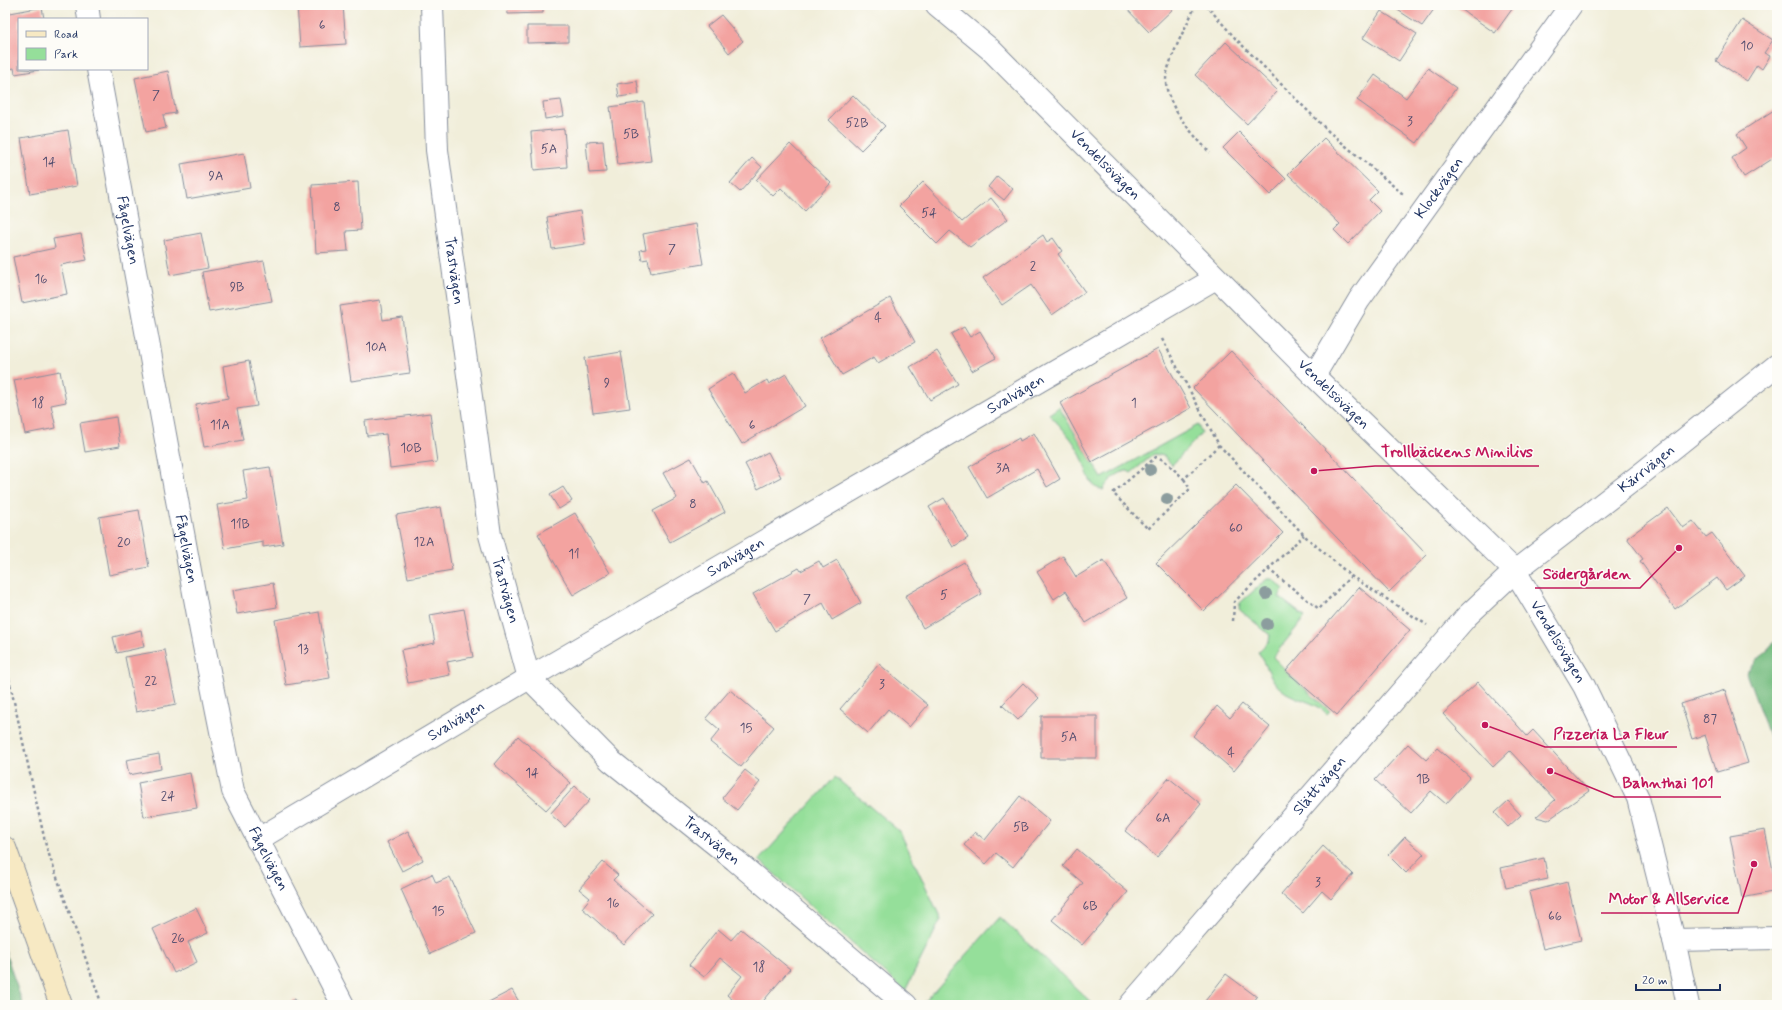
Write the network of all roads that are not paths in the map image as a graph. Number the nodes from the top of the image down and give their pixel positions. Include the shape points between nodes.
1 (87, 5) edge
2 (432, 5) edge
3 (937, 5) edge
4 (1571, 5) edge
5 (89, 18) edge
6 (98, 70) edge
7 (1216, 278) junction
8 (1777, 364) edge
9 (1314, 376) junction
10 (1515, 571) junction
11 (529, 678) junction
12 (257, 840) junction
13 (5, 848) edge
14 (1777, 938) edge
15 (1674, 940) junction
16 (61, 1005) edge
17 (343, 1005) edge
18 (906, 1005) edge
19 (1130, 1005) edge
20 (1688, 1005) edge

1 - 5 street
2 - 11 street, Trastvägen via 437,150 490,535
3 - 7 street, Vendelsövägen via 990,49
4 - 9 street, Klockvägen via 1359,300
6 - 12 street, Fågelvägen via 201,631 233,791
7 - 9 street, Vendelsövägen
7 - 11 street, Svalvägen
8 - 10 street, Kärrvägen via 1641,474
9 - 10 street, Vendelsövägen
10 - 15 street, Vendelsövägen via 1584,686 1638,798
10 - 19 street, Slättvägen via 1447,639
11 - 12 street, Svalvägen
11 - 18 street, Trastvägen via 611,761 735,860
12 - 17 street, Fågelvägen
13 - 16 main road
14 - 15 street
15 - 20 street, Vendelsövägen

